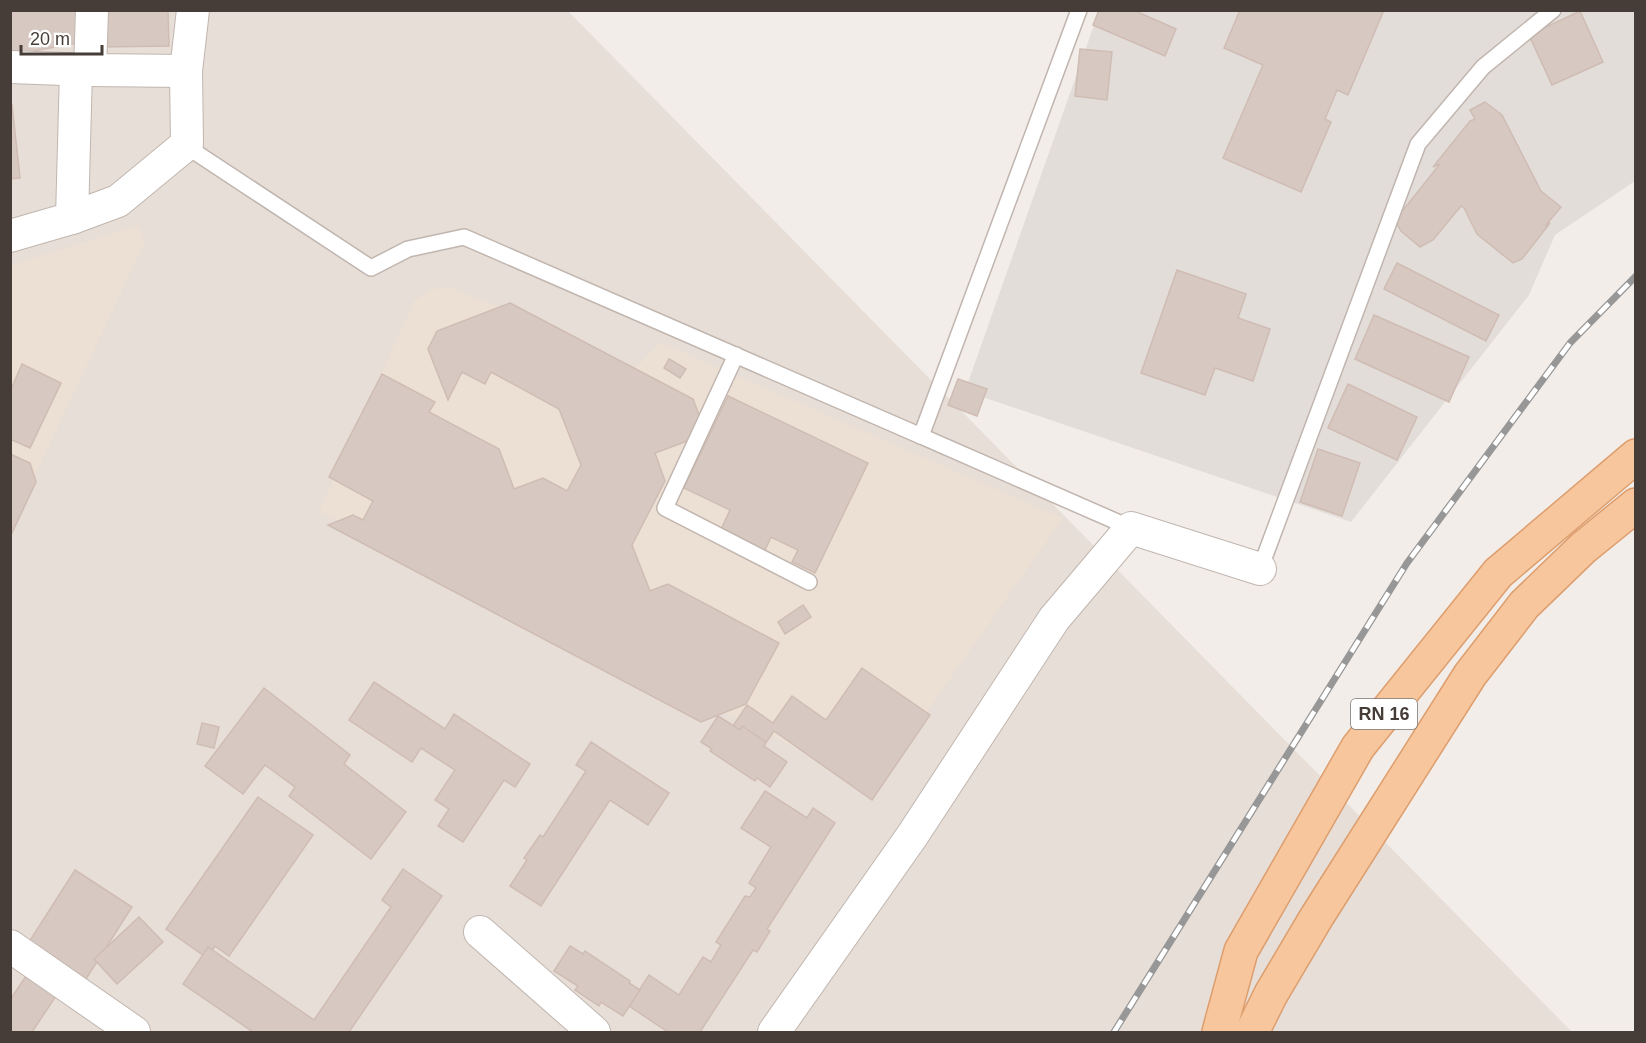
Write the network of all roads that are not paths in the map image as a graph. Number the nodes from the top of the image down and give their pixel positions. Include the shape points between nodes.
1 (92, 10) edge
2 (193, 10) edge
3 (1078, 10) edge
4 (1553, 10) edge
5 (10, 67) edge
6 (83, 70) junction
7 (186, 71) junction
8 (187, 144) junction
9 (72, 218) junction
10 (10, 236) edge
11 (736, 355) junction
12 (921, 436) junction
13 (1635, 456) edge
14 (1635, 505) edge
15 (1131, 528) junction
16 (1260, 569) joint
17 (809, 582) dead end
18 (480, 932) dead end
19 (10, 946) edge
20 (135, 1032) edge
21 (594, 1032) edge
22 (774, 1032) edge
23 (1219, 1032) edge
24 (1252, 1032) edge

1 - 6 street
2 - 7 street
3 - 12 lane
4 - 16 lane via 1483,66 1418,144
5 - 6 street
6 - 7 street
6 - 9 street
7 - 8 street
8 - 9 street via 118,201
8 - 11 lane via 371,268 408,249 464,237
9 - 10 street
11 - 12 lane
11 - 17 lane via 665,508
12 - 15 lane
13 - 23 main road, RN 16 via 1498,573 1358,747 1241,951
14 - 24 main road, RN 16 via 1524,605 1470,675 1316,918
15 - 16 street
15 - 22 street via 1054,619 912,836
18 - 21 street
19 - 20 street

